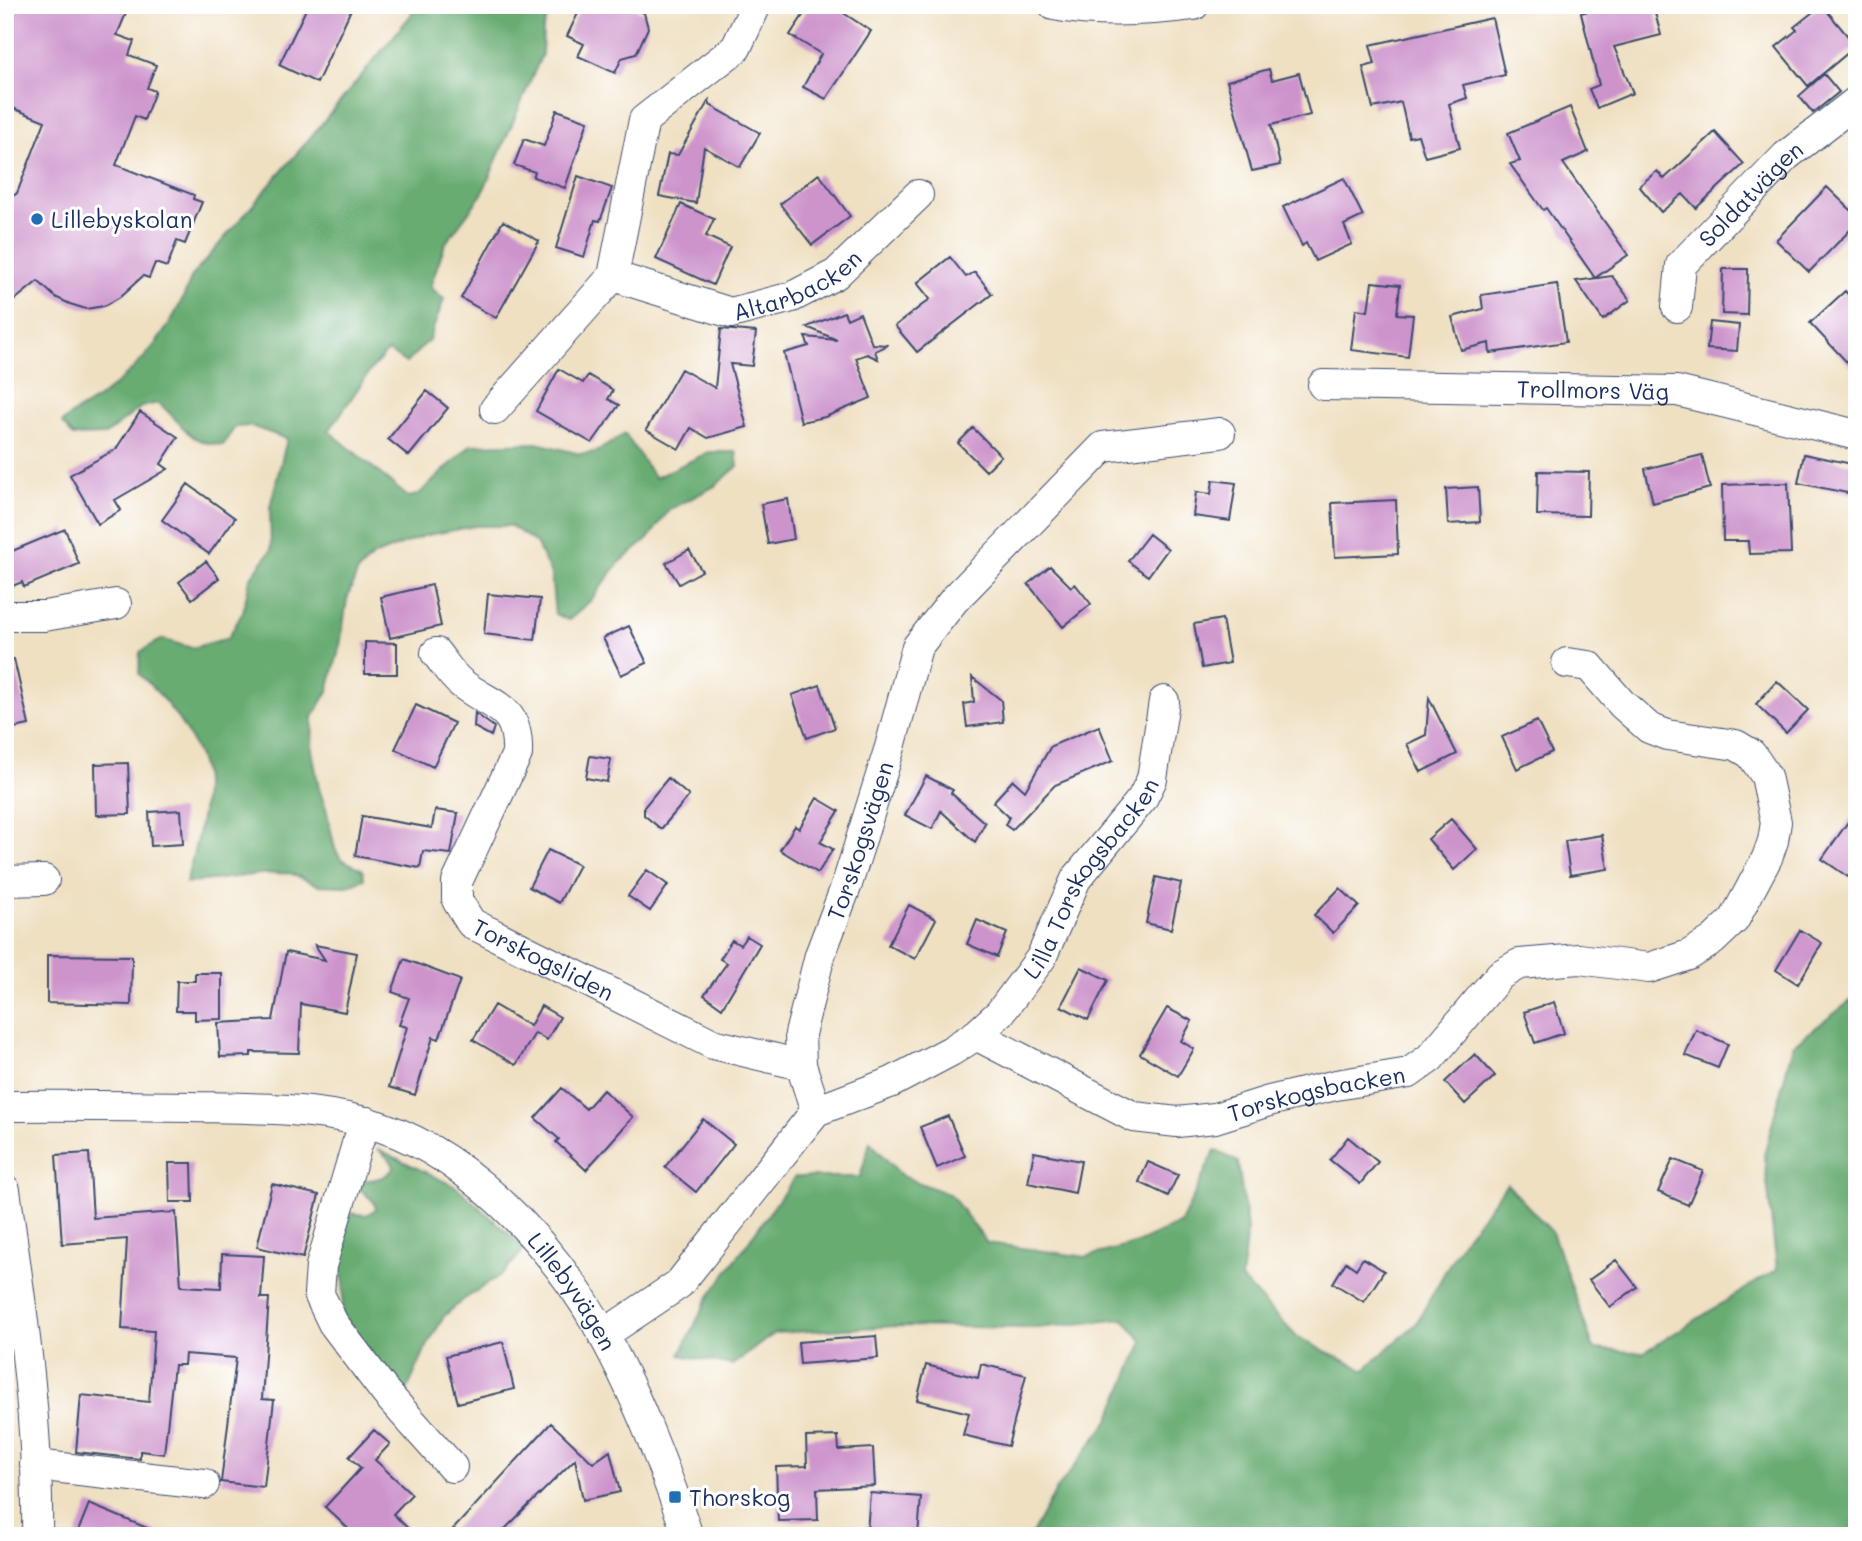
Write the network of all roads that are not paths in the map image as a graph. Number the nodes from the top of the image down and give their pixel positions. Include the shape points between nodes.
1 (756, 5) edge
2 (1054, 5) edge
3 (1194, 5) edge
4 (1857, 101) edge
5 (918, 194) dead end
6 (613, 276) junction
7 (1677, 307) dead end
8 (1323, 385) dead end
9 (495, 410) dead end
10 (1220, 433) dead end
11 (1857, 435) edge
12 (116, 604) dead end
13 (5, 616) edge
14 (436, 653) dead end
15 (1567, 663) dead end
16 (1164, 701) dead end
17 (44, 880) dead end
18 (5, 881) edge
19 (976, 1035) junction
20 (801, 1065) junction
21 (5, 1106) edge
22 (816, 1111) junction
23 (367, 1122) junction
24 (5, 1190) edge
25 (603, 1335) junction
26 (35, 1465) junction
27 (452, 1467) dead end
28 (204, 1484) dead end
29 (37, 1536) edge
30 (688, 1536) edge

1 - 6 street via 736,48 643,120
2 - 3 street via 1133,10
4 - 7 street, Soldatvägen via 1786,156 1681,265
5 - 6 street, Altarbacken via 836,274 792,297 731,313
6 - 9 street
8 - 11 street, Trollmors Väg via 1677,391
10 - 20 street, Torskogsvägen via 1103,447 954,600 917,647 847,884 820,956 800,1034
12 - 13 street via 44,616
14 - 20 street, Torskogsliden via 459,681 509,714 515,726 517,754 457,881 457,900 471,923 713,1044
15 - 19 street, Torskogsbacken via 1589,666 1649,728 1667,736 1736,746 1751,754 1766,776 1776,822 1773,841 1734,920 1713,940 1689,955 1649,968 1579,959 1519,964 1500,975 1430,1058 1409,1073 1309,1091 1215,1118 1177,1122 1134,1116
16 - 19 street, Lilla Torskogsbacken via 1152,779 1142,799 1076,879 1041,958 1000,1013
17 - 18 street
19 - 22 street via 892,1082
20 - 22 street, Torskogsvägen
21 - 23 street, Lillebyvägen via 275,1108
22 - 25 street via 679,1284
23 - 25 street, Lillebyvägen via 452,1162 484,1188 552,1259
23 - 27 street via 321,1266 319,1294 333,1323 386,1393
24 - 26 street via 29,1360
25 - 30 street, Lillebyvägen via 626,1380
26 - 28 street
26 - 29 street

